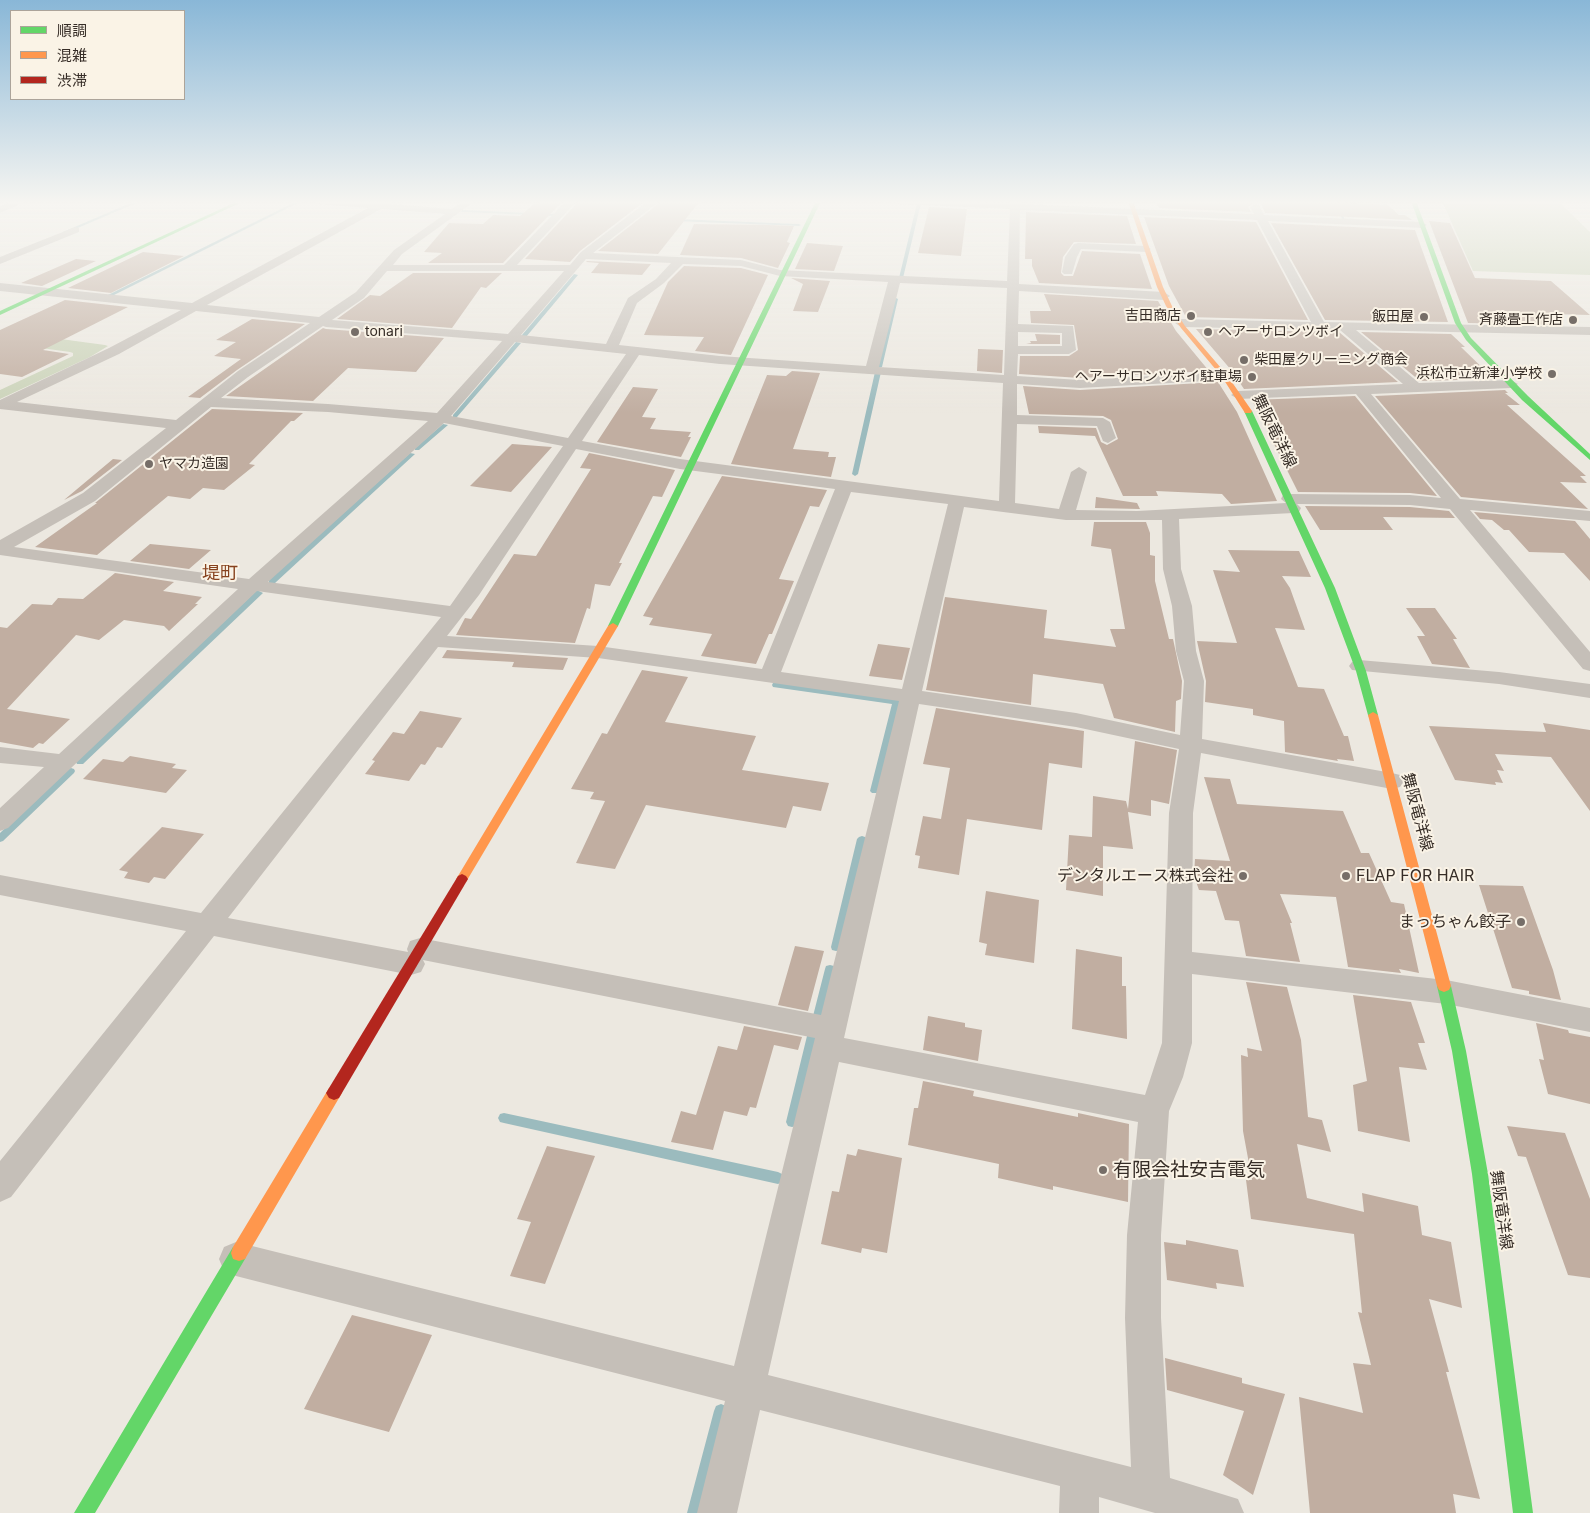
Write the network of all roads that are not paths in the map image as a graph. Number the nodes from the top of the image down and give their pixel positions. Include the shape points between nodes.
1 (90, 272) edge
2 (260, 272) edge
3 (380, 272) edge
4 (570, 272) edge
5 (669, 272) edge
6 (775, 272) edge
7 (1013, 272) edge
8 (1155, 272) edge
9 (1290, 272) edge
10 (1439, 272) edge
11 (785, 274) junction
12 (895, 279) junction
13 (1013, 286) junction
14 (0, 287) edge
15 (46, 292) junction
16 (1164, 296) junction
17 (195, 307) junction
18 (0, 313) edge
19 (321, 321) junction
20 (1181, 324) junction
21 (1321, 326) junction
22 (1343, 326) junction
23 (1012, 328) junction
24 (1461, 329) junction
25 (1590, 331) edge
26 (511, 338) junction
27 (610, 348) junction
28 (1012, 350) junction
29 (634, 351) junction
30 (742, 361) junction
31 (872, 370) junction
32 (1225, 376) junction
33 (1011, 378) junction
34 (1511, 384) junction
35 (1415, 387) junction
36 (1360, 390) junction
37 (1238, 395) junction
38 (208, 402) junction
39 (0, 405) edge
40 (440, 418) junction
41 (1010, 419) junction
42 (177, 425) junction
43 (1108, 438) dead end
44 (572, 443) junction
45 (1590, 458) edge
46 (692, 466) junction
47 (1079, 472) dead end
48 (845, 486) junction
49 (957, 501) junction
50 (1291, 503) junction
51 (1457, 504) junction
52 (1007, 507) junction
53 (1066, 515) junction
54 (1167, 515) junction
55 (1590, 516) edge
56 (0, 548) edge
57 (252, 586) junction
58 (455, 613) junction
59 (433, 641) junction
60 (598, 652) junction
61 (1590, 665) edge
62 (1359, 666) junction
63 (769, 676) junction
64 (1590, 690) edge
65 (910, 696) junction
66 (1191, 744) junction
67 (0, 755) edge
68 (64, 762) junction
69 (1392, 782) junction
70 (0, 822) edge
71 (0, 884) edge
72 (207, 925) junction
73 (416, 957) junction
74 (1179, 960) junction
75 (1446, 992) junction
76 (1590, 1020) edge
77 (829, 1038) junction
78 (1154, 1111) junction
79 (0, 1186) edge
80 (236, 1259) junction
81 (747, 1388) junction
82 (1080, 1472) junction
83 (1150, 1492) junction
84 (84, 1513) edge
85 (717, 1513) edge
86 (1078, 1513) edge
87 (1224, 1513) edge
88 (1523, 1513) edge

1 - 15 street
2 - 17 street
3 - 19 street via 360,295
4 - 26 street
5 - 27 street via 632,301
6 - 11 street
7 - 13 street
8 - 16 street, 舞阪竜洋線
9 - 21 street
10 - 24 street
11 - 12 street
11 - 30 street
12 - 13 street
12 - 31 street
13 - 16 street
13 - 23 street
14 - 15 street
15 - 17 street
15 - 18 street
16 - 20 street, 舞阪竜洋線
17 - 19 street
17 - 39 street via 114,351
19 - 26 street
19 - 38 street
20 - 21 street
20 - 32 street, 舞阪竜洋線
21 - 22 street
22 - 24 street
22 - 35 street
23 - 28 street
23 - 28 street via 1068,329 1069,350
24 - 25 street
24 - 34 street
26 - 27 street
26 - 40 street
27 - 29 street
28 - 33 street
29 - 30 street
29 - 44 street
30 - 31 street
30 - 46 street
31 - 33 street
32 - 33 street via 1099,384
32 - 37 street, 舞阪竜洋線
33 - 41 street
34 - 35 street
34 - 45 street
35 - 36 street
36 - 37 street
36 - 51 street
37 - 50 street, 舞阪竜洋線
38 - 40 street
38 - 42 street
39 - 42 street
40 - 44 street
40 - 57 street
41 - 43 street via 1103,422
41 - 52 street
42 - 56 street via 89,497
44 - 46 street
44 - 58 street
46 - 48 street
46 - 60 street via 636,584
47 - 53 street
48 - 49 street
48 - 63 street
49 - 52 street
49 - 65 street
50 - 51 street via 1387,499
50 - 54 street
50 - 62 street, 舞阪竜洋線 via 1330,588
51 - 55 street
51 - 61 street
52 - 53 street
53 - 54 street
54 - 66 street via 1172,521 1172,569 1193,674
56 - 57 street
57 - 58 street
57 - 68 street
58 - 59 street
59 - 60 street
59 - 72 street
60 - 63 street
60 - 73 street
62 - 64 street via 1499,678
62 - 69 street, 舞阪竜洋線
63 - 65 street
65 - 66 street via 1090,722
65 - 77 street
66 - 69 street
66 - 74 street via 1181,813
67 - 68 street
68 - 70 street
69 - 75 street, 舞阪竜洋線
71 - 72 street
72 - 73 street
72 - 79 street
73 - 77 street
73 - 80 street
74 - 75 street
74 - 78 street via 1177,1043
75 - 76 street
75 - 88 street, 舞阪竜洋線 via 1480,1174
77 - 78 street
77 - 81 street
78 - 83 street via 1143,1275
80 - 81 street
80 - 84 street
81 - 82 street
81 - 85 street
82 - 83 street
82 - 86 street
83 - 87 street

